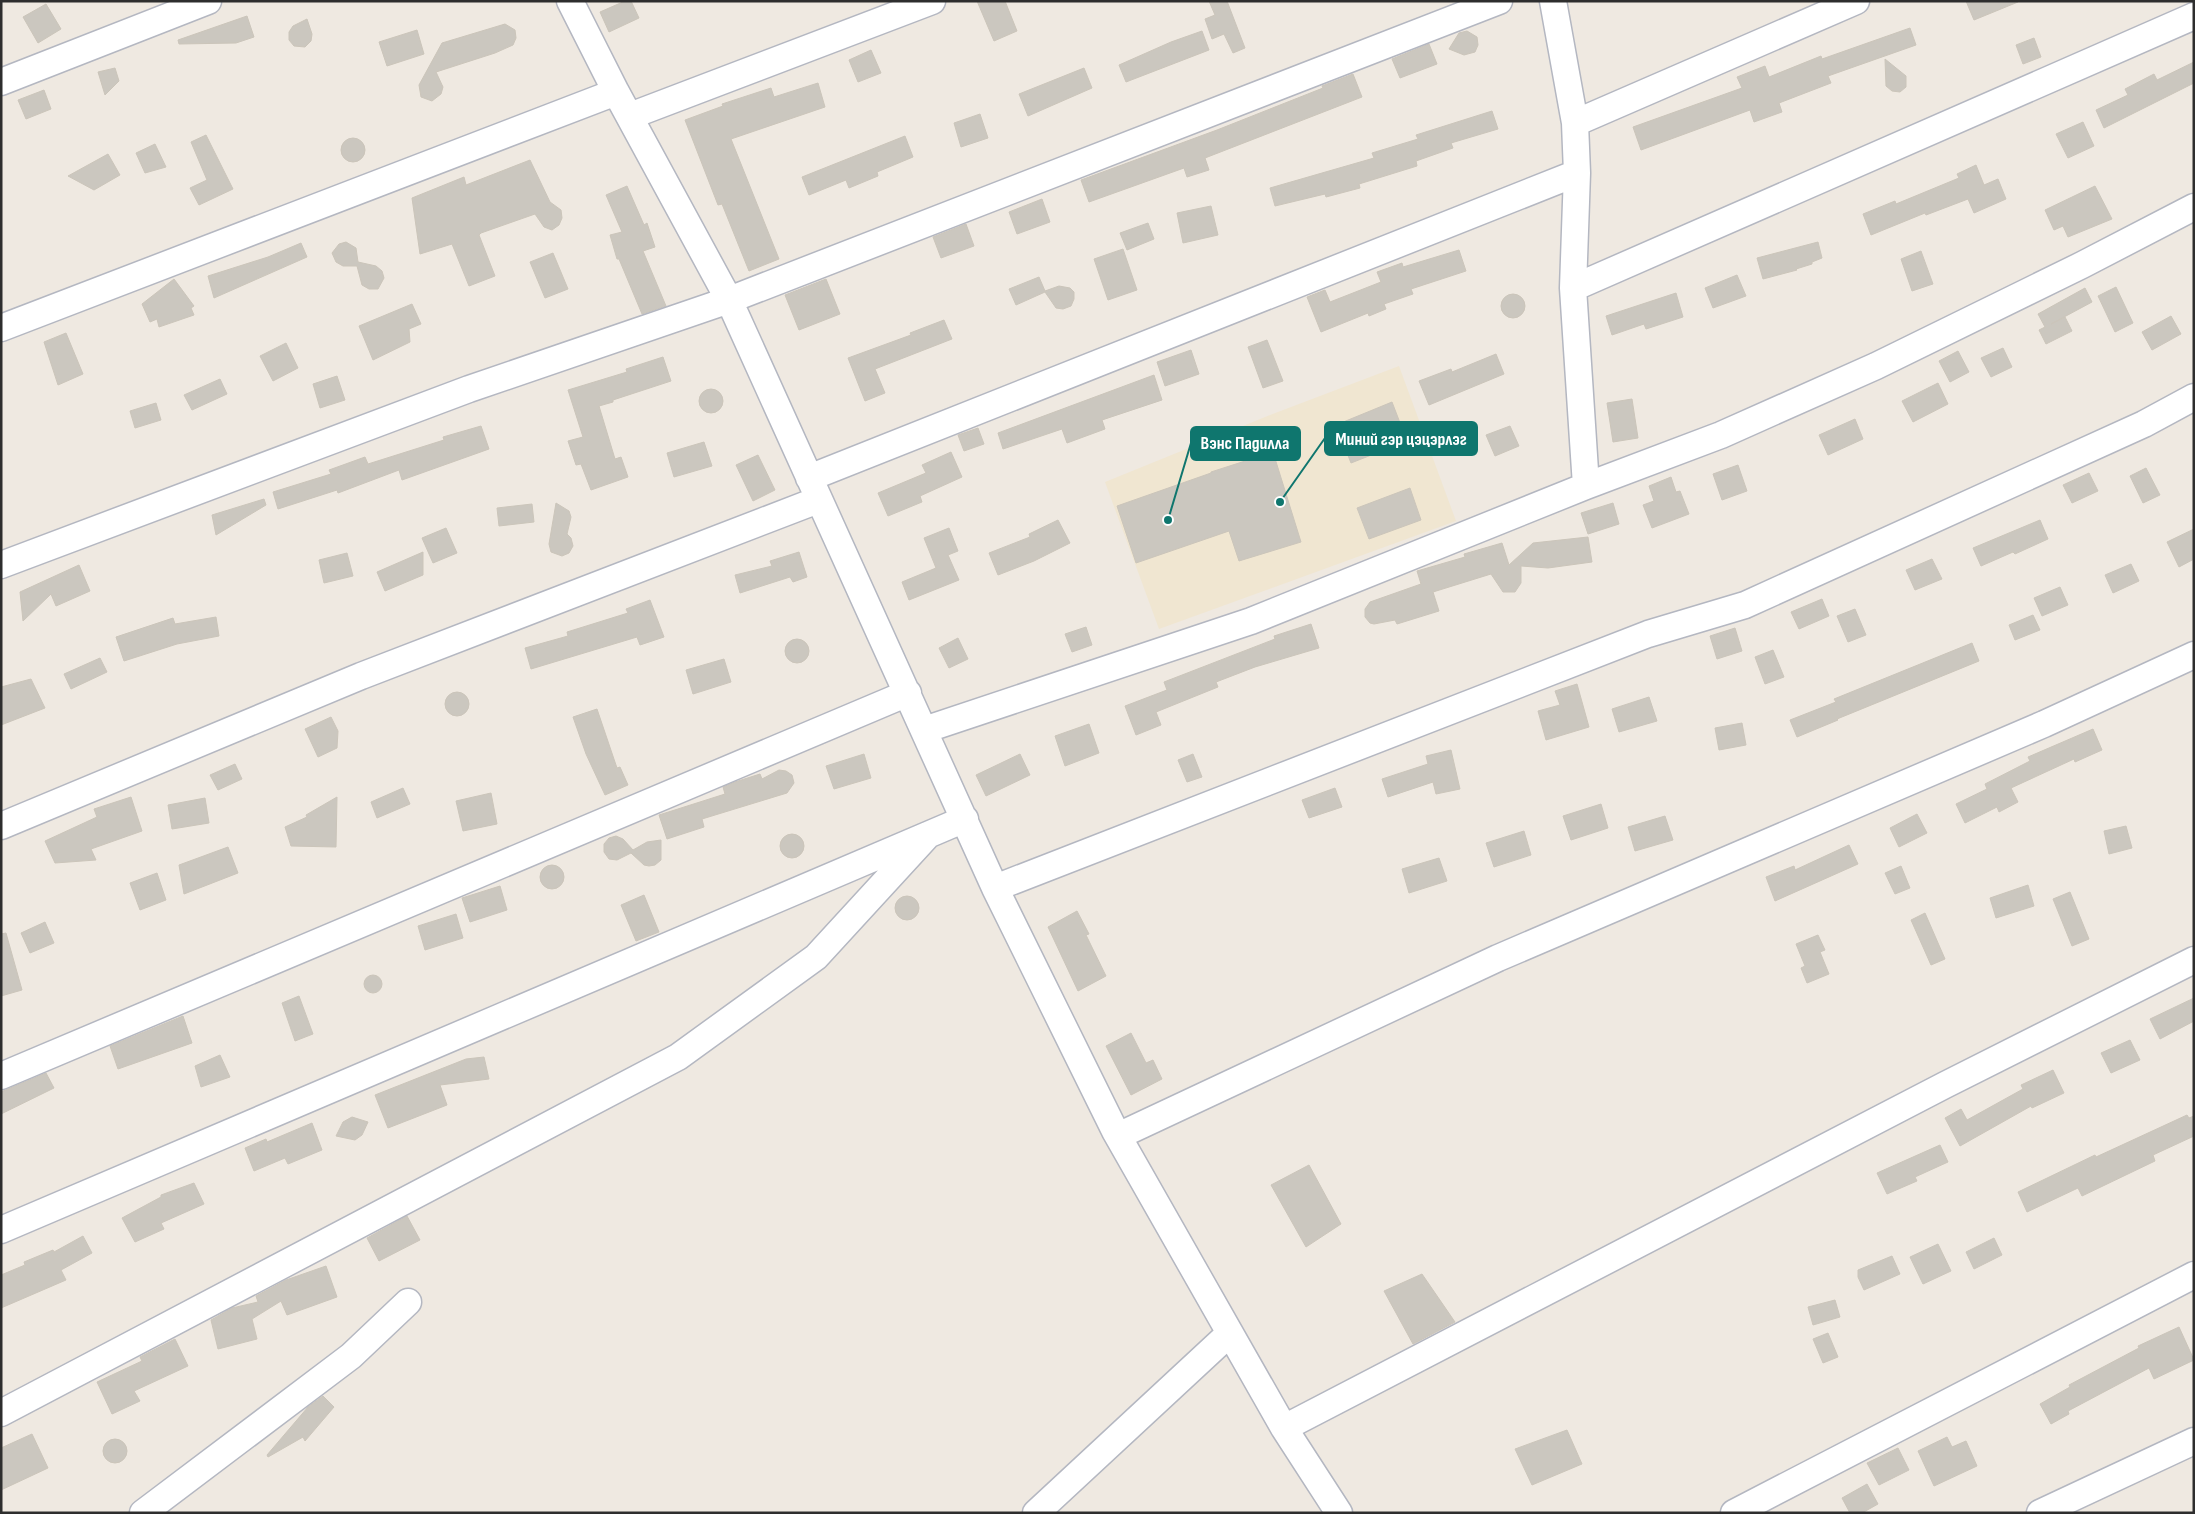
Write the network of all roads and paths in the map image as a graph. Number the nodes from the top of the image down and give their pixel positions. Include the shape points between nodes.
1 (208, 1) edge
2 (570, 1) edge
3 (932, 1) edge
4 (1500, 1) edge
5 (1553, 1) edge
6 (1856, 1) edge
7 (2194, 16) edge
8 (1, 82) edge
9 (616, 92) junction
10 (630, 116) junction
11 (1575, 123) junction
12 (1577, 173) junction
13 (2194, 207) edge
14 (1573, 288) junction
15 (729, 300) junction
16 (1, 328) edge
17 (2194, 398) edge
18 (1586, 486) junction
19 (813, 489) junction
20 (1, 565) edge
21 (2194, 655) edge
22 (908, 693) junction
23 (924, 730) junction
24 (965, 819) junction
25 (1, 826) edge
26 (928, 835) junction
27 (995, 888) junction
28 (2194, 960) edge
29 (1, 1076) edge
30 (1118, 1136) junction
31 (1, 1230) edge
32 (2194, 1275) edge
33 (408, 1302) dead end
34 (1230, 1333) junction
35 (1, 1413) edge
36 (1284, 1428) junction
37 (2194, 1441) edge
38 (143, 1513) edge
39 (1036, 1513) edge
40 (1339, 1513) edge
41 (1734, 1513) edge
42 (2040, 1513) edge

1 - 8 street
2 - 9 street
3 - 10 street
4 - 15 street
5 - 11 street
6 - 11 street
7 - 14 street
9 - 10 street
9 - 16 street
10 - 15 street
11 - 12 street
12 - 14 street
12 - 19 street
13 - 18 street via 1876,366 1721,435
14 - 18 street
15 - 19 street
15 - 20 street via 469,389
17 - 27 street via 2144,424 1745,605 1648,634
18 - 23 street via 1251,621
19 - 22 street
19 - 25 street
21 - 30 street via 2044,724 1498,958
22 - 23 street
22 - 29 street
23 - 24 street
24 - 26 street
24 - 27 street
26 - 31 street
26 - 35 street via 816,957 678,1058
27 - 30 street
28 - 36 street
30 - 34 street
32 - 41 street
33 - 38 street via 351,1356
34 - 36 street
34 - 39 street
36 - 40 street
37 - 42 street

